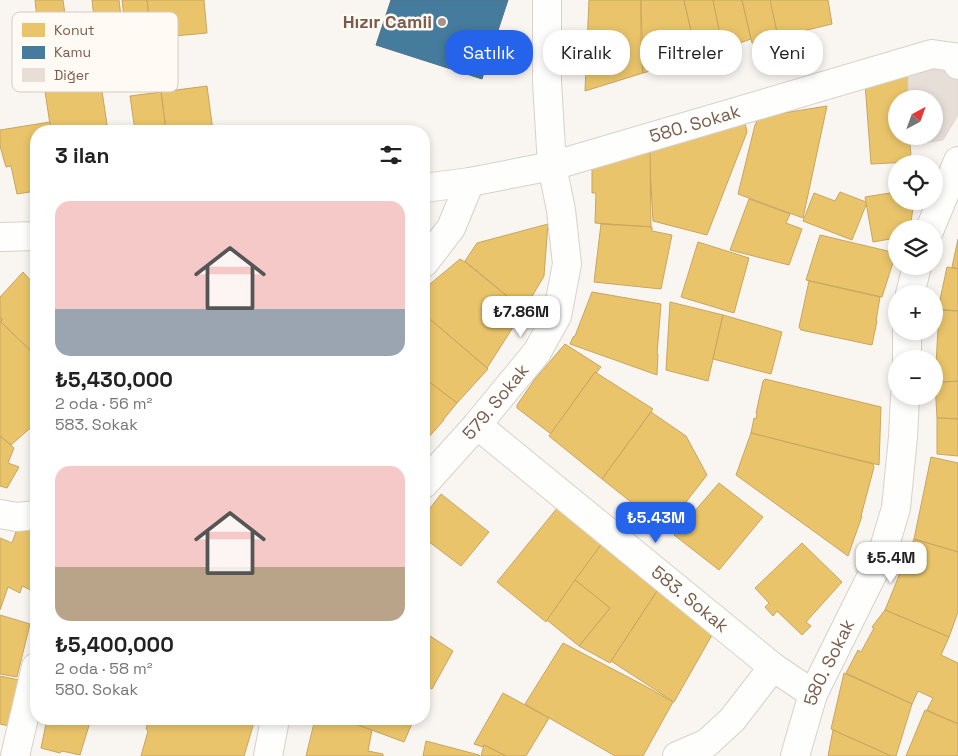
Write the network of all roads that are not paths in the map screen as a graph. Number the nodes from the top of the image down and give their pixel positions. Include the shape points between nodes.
1 (547, 0) edge
2 (958, 64) edge
3 (958, 161) edge
4 (552, 166) junction
5 (470, 182) junction
6 (430, 187) edge
7 (934, 220) edge
8 (30, 236) edge
9 (0, 237) edge
10 (430, 254) edge
11 (905, 405) edge
12 (477, 425) junction
13 (430, 477) edge
14 (0, 514) edge
15 (30, 516) edge
16 (773, 667) junction
17 (30, 692) edge
18 (813, 694) junction
19 (274, 725) edge
20 (15, 756) edge
21 (268, 756) edge
22 (676, 756) edge
23 (795, 756) edge

1 - 4 street, 579. Sokak
2 - 4 street, 580. Sokak via 954,57 932,54
3 - 7 street
4 - 5 street, 580. Sokak
4 - 12 street, 579. Sokak via 567,264 557,316 537,352
5 - 6 street, 580. Sokak
5 - 10 street via 451,228
8 - 9 street
11 - 18 street, 580. Sokak via 896,508 882,555
12 - 13 street, 579. Sokak
12 - 16 street, 583. Sokak
14 - 15 street
16 - 18 street, 583. Sokak
16 - 22 street via 732,720 707,742
17 - 20 street
18 - 23 street, 580. Sokak
19 - 21 street

